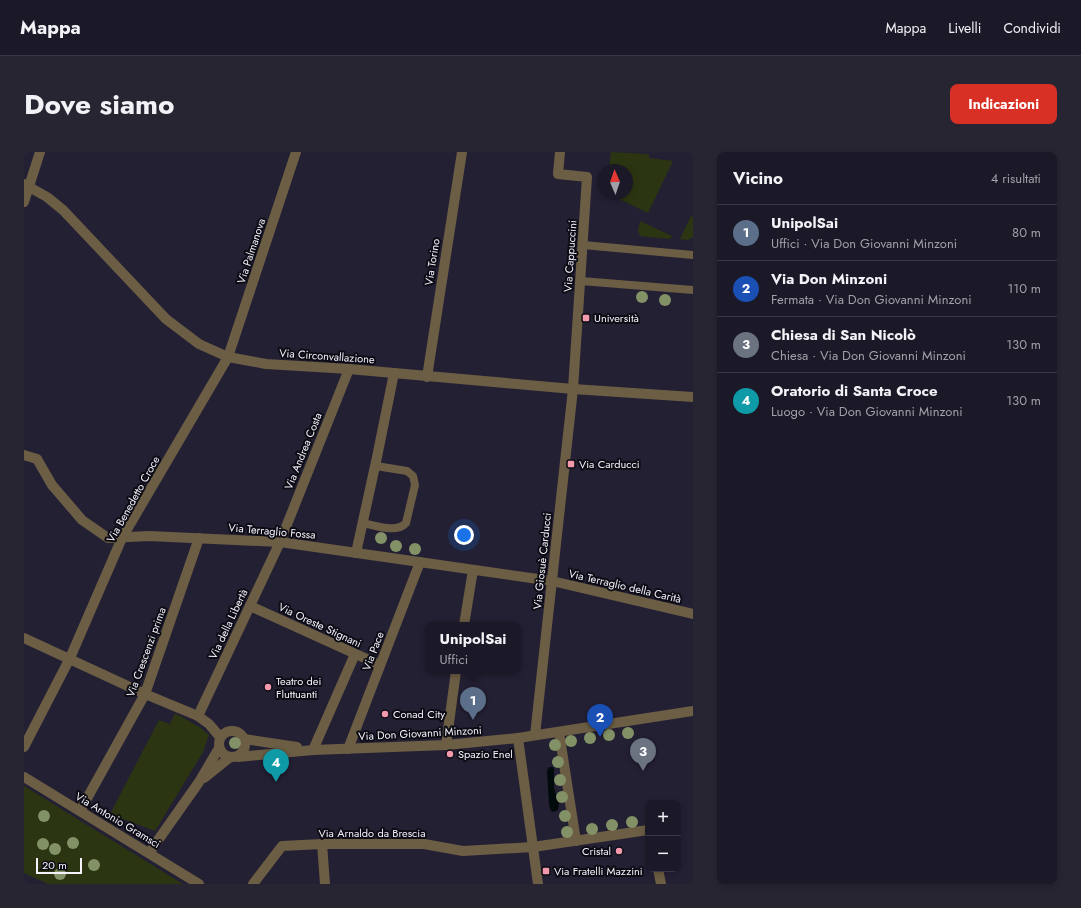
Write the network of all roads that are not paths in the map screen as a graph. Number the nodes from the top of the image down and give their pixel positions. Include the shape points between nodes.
1 (40, 152) edge
2 (296, 152) edge
3 (462, 152) edge
4 (560, 152) edge
5 (26, 185) edge
6 (24, 202) edge
7 (583, 245) junction
8 (693, 255) edge
9 (580, 281) junction
10 (693, 290) edge
11 (228, 357) junction
12 (349, 369) junction
13 (394, 373) junction
14 (427, 377) junction
15 (573, 389) junction
16 (693, 397) edge
17 (24, 455) edge
18 (377, 462) junction
19 (362, 523) junction
20 (122, 538) junction
21 (199, 538) junction
22 (280, 542) junction
23 (356, 553) junction
24 (420, 562) junction
25 (473, 570) junction
26 (552, 581) junction
27 (250, 606) junction
28 (693, 614) edge
29 (464, 622) edge
30 (24, 638) edge
31 (354, 654) junction
32 (70, 658) junction
33 (380, 666) junction
34 (456, 674) edge
35 (145, 694) junction
36 (693, 712) edge
37 (198, 716) junction
38 (559, 732) junction
39 (535, 735) junction
40 (220, 737) junction
41 (518, 738) junction
42 (244, 739) junction
43 (446, 745) junction
44 (24, 748) edge
45 (219, 748) junction
46 (348, 749) junction
47 (313, 750) junction
48 (234, 757) junction
49 (24, 777) edge
50 (199, 782) junction
51 (80, 811) junction
52 (645, 830) edge
53 (576, 841) junction
54 (322, 844) junction
55 (533, 847) junction
56 (149, 853) junction
57 (659, 872) edge
58 (199, 884) edge
59 (253, 884) edge
60 (325, 884) edge
61 (538, 884) edge
62 (661, 884) edge

1 - 5 street
2 - 11 street, Via Palmanova
3 - 14 street, Via Torino
4 - 7 street, Via Cappuccini via 558,174 587,176
5 - 6 street
5 - 11 street, Via Circonvallazione via 63,210 166,319 199,344
7 - 8 lane
7 - 9 street, Via Cappuccini
9 - 10 lane
9 - 15 street, Via Cappuccini
11 - 12 street, Via Circonvallazione via 266,364
11 - 20 street, Via Benedetto Croce
12 - 13 street, Via Circonvallazione
12 - 22 street, Via Andrea Costa
13 - 14 street, Via Circonvallazione
13 - 18 street
14 - 15 street, Via Circonvallazione
15 - 16 street, Via Circonvallazione
15 - 26 street, Via Giosuè Carducci
17 - 20 street, Via Terraglio Fossa via 37,459 52,485 82,520 108,538
18 - 19 street
18 - 19 lane via 406,471 413,476 414,485 406,523 404,526 392,528
19 - 23 street
20 - 21 street, Via Terraglio Fossa
20 - 32 street, Via Benedetto Croce
21 - 22 street, Via Terraglio Fossa
21 - 35 street, Via Crescenzi prima
22 - 23 street, Via Terraglio Fossa
22 - 27 street, Via della Libertà
23 - 24 street, Via Terraglio Fossa
24 - 25 street, Via Terraglio Fossa
24 - 33 street, Via Pace
25 - 26 street, Via Terraglio Fossa
25 - 29 street
26 - 28 street, Via Terraglio della Carità
26 - 39 street, Via Giosuè Carducci
27 - 31 street, Via Oreste Stignani
27 - 37 street, Via della Libertà
30 - 32 street
31 - 33 street, Via Oreste Stignani
31 - 47 street, Via Pace
32 - 35 street
32 - 44 street, Via Benedetto Croce
33 - 46 street, Via Pace
34 - 43 street
35 - 37 street
35 - 51 street, Via Crescenzi prima
36 - 38 street, Via Don Giovanni Minzoni
37 - 40 street
38 - 39 street, Via Don Giovanni Minzoni
38 - 53 street
39 - 41 street, Via Don Giovanni Minzoni
40 - 42 street, Via Don Giovanni Minzoni via 233,731 238,732
40 - 45 street
41 - 43 street, Via Don Giovanni Minzoni
41 - 55 street
42 - 47 street, Via Don Giovanni Minzoni
42 - 48 street via 244,750
43 - 46 street, Via Don Giovanni Minzoni
45 - 48 street via 222,754
45 - 50 street
46 - 47 street, Via Don Giovanni Minzoni
47 - 48 street, Via Don Giovanni Minzoni
48 - 50 street
49 - 51 street, Via Antonio Gramsci
50 - 56 street
51 - 56 street, Via Antonio Gramsci
52 - 53 street, Via Arnaldo da Brescia
53 - 55 street, Via Arnaldo da Brescia
54 - 55 street, Via Arnaldo da Brescia via 424,844 463,851
54 - 59 street, Via Arnaldo da Brescia via 282,846
54 - 60 street
55 - 61 street
56 - 58 street, Via Antonio Gramsci
57 - 62 street

